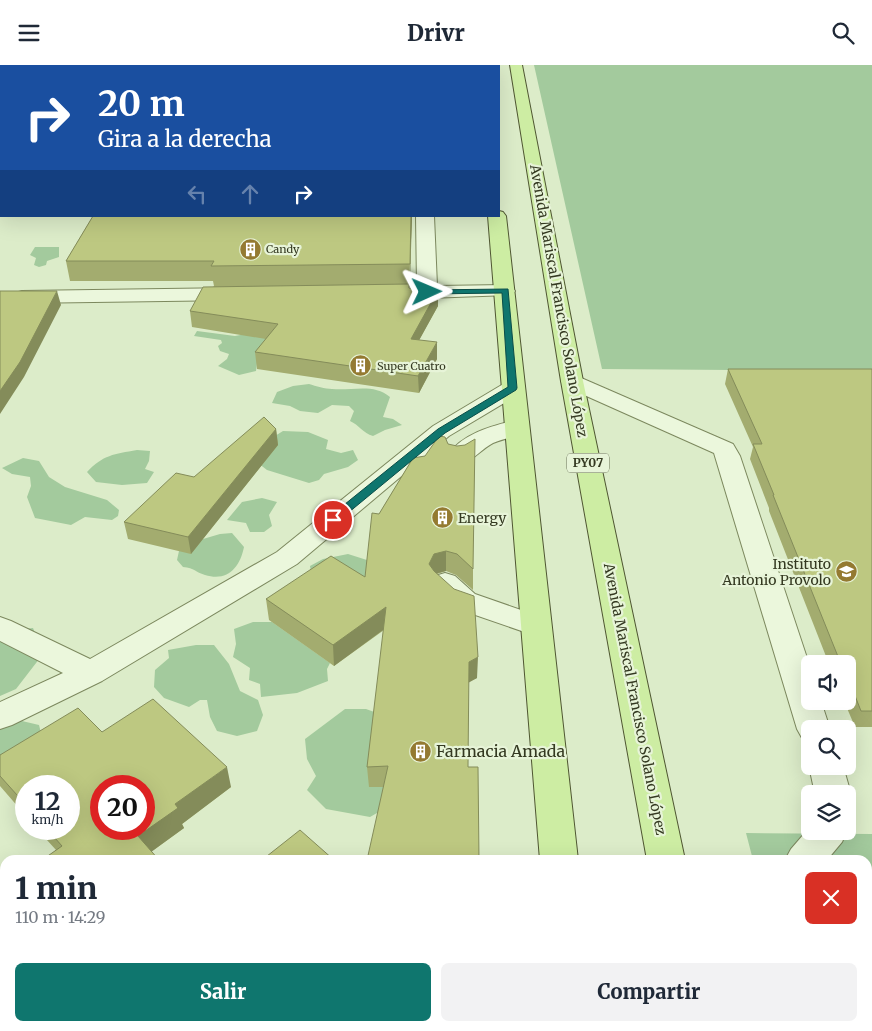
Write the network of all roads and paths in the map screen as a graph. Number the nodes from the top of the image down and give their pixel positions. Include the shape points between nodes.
1 (516, 65) edge
2 (425, 217) edge
3 (497, 217) edge
4 (505, 291) junction
5 (378, 292) edge
6 (427, 292) junction
7 (259, 294) edge
8 (13, 297) edge
9 (572, 381) junction
10 (513, 388) junction
11 (516, 427) junction
12 (458, 457) edge
13 (445, 583) edge
14 (536, 625) junction
15 (0, 628) edge
16 (91, 673) junction
17 (0, 716) edge
18 (811, 720) edge
19 (821, 840) edge
20 (559, 855) edge
21 (665, 855) edge
22 (808, 855) edge

1 - 9 main road, Avenida Mariscal Francisco Solano López / PY07
2 - 6 street
3 - 4 main road
4 - 6 street
4 - 10 main road
5 - 6 street
7 - 8 street
9 - 18 street via 724,449
9 - 21 main road, Avenida Mariscal Francisco Solano López / PY07
10 - 11 main road
10 - 16 street via 441,431 287,558
11 - 12 street via 490,434 466,448
11 - 14 main road
13 - 14 street via 465,601
14 - 20 main road
15 - 16 street
16 - 17 street
19 - 22 street

